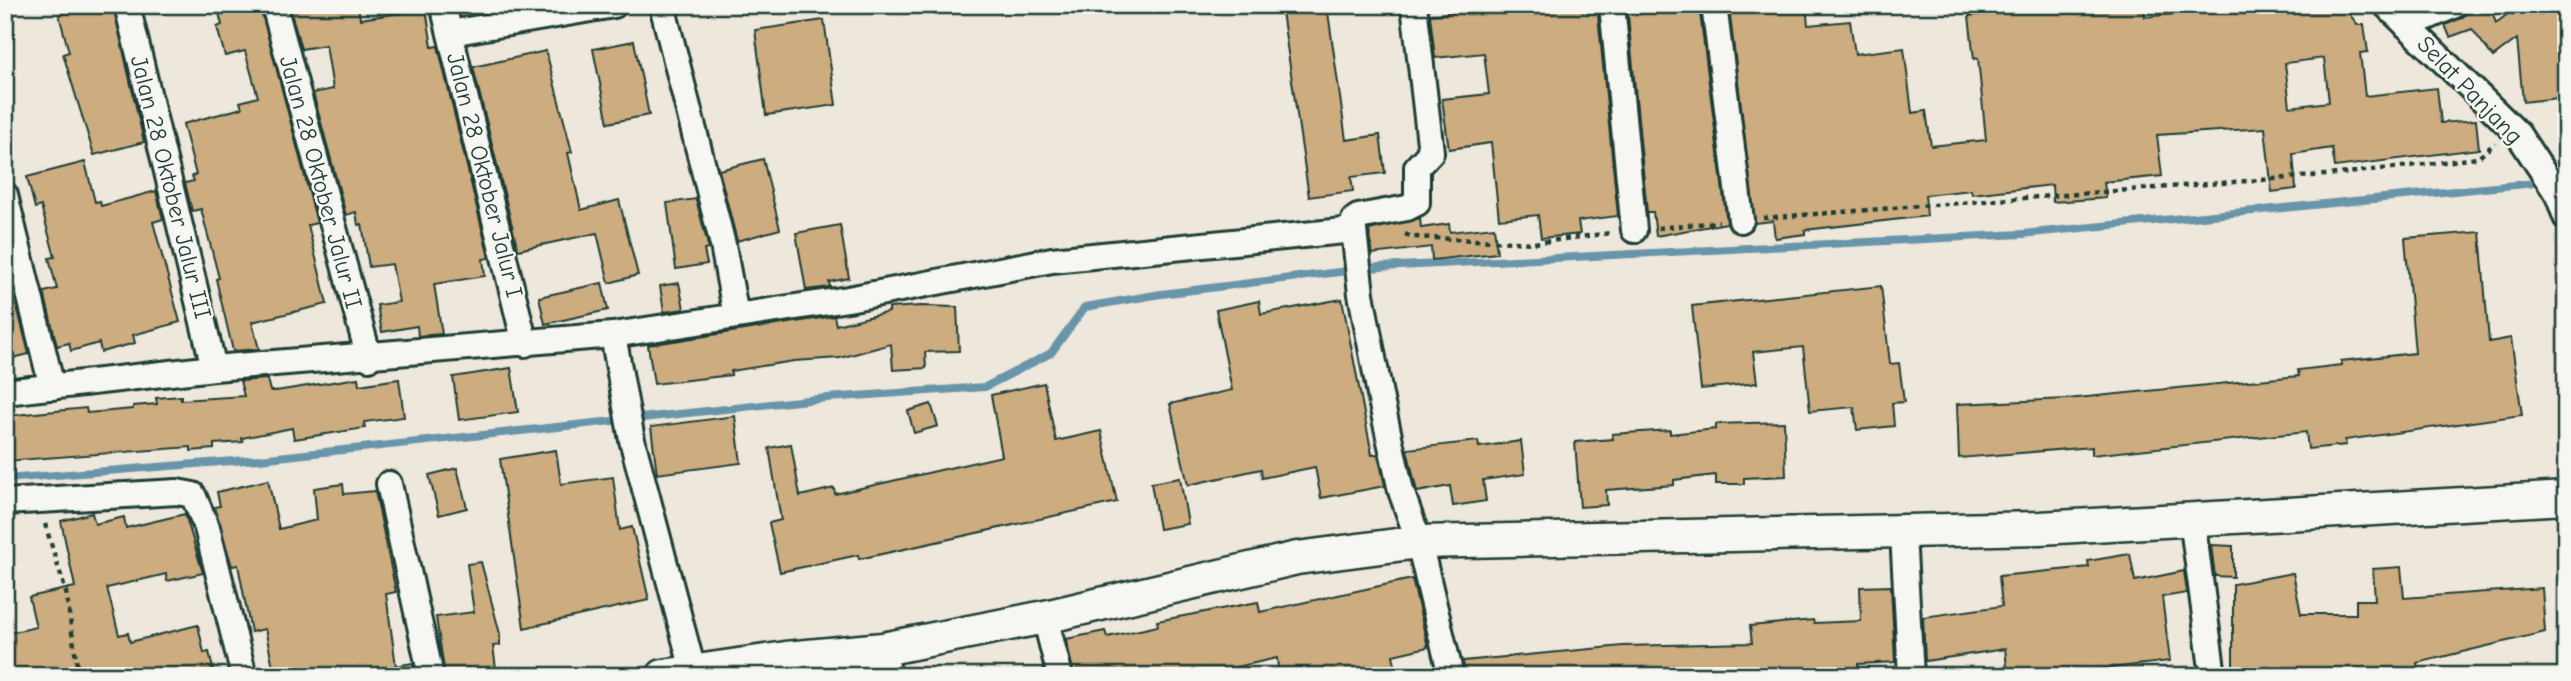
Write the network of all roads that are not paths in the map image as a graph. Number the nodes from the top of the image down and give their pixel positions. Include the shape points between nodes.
1 (127, 5) edge
2 (274, 5) edge
3 (443, 5) edge
4 (614, 5) edge
5 (662, 5) edge
6 (1414, 5) edge
7 (1612, 5) edge
8 (1714, 5) edge
9 (2386, 5) edge
10 (2455, 5) edge
11 (2407, 26) junction
12 (450, 33) junction
13 (5, 195) edge
14 (2562, 206) edge
15 (1741, 220) road end
16 (1634, 230) road end
17 (1359, 233) junction
18 (736, 316) junction
19 (613, 335) junction
20 (525, 344) junction
21 (369, 358) junction
22 (214, 368) junction
23 (52, 387) junction
24 (5, 392) edge
25 (389, 485) dead end
26 (2566, 498) edge
27 (5, 502) edge
28 (2192, 519) junction
29 (1903, 534) junction
30 (1419, 542) junction
31 (1045, 617) junction
32 (886, 662) edge
33 (678, 673) edge
34 (244, 676) edge
35 (430, 676) edge
36 (1060, 676) edge
37 (1451, 676) edge
38 (1911, 676) edge
39 (2213, 676) edge

1 - 22 street, Jalan 28 Oktober Jalur III
2 - 21 street, Jalan 28 Oktober Jalur II
3 - 12 street, Jalan 28 Oktober Jalur I
4 - 12 street
5 - 18 street via 723,244
6 - 17 street via 1432,152 1417,167 1417,203
7 - 16 street
8 - 15 street
9 - 11 street, Selat Panjang
10 - 11 street
11 - 14 street, Selat Panjang via 2515,131
12 - 20 street, Jalan 28 Oktober Jalur I
13 - 23 street
17 - 18 street via 1052,260
17 - 30 street via 1361,294 1401,491
18 - 19 street
19 - 20 street
19 - 33 street
20 - 21 street
21 - 22 street
22 - 23 street
23 - 24 street
25 - 35 street
26 - 28 street
27 - 34 street via 177,492 193,495 207,528
28 - 29 street
28 - 39 street
29 - 30 street
29 - 38 street
30 - 31 street via 1297,558
30 - 37 street
31 - 32 street
31 - 36 street
32 - 33 street

